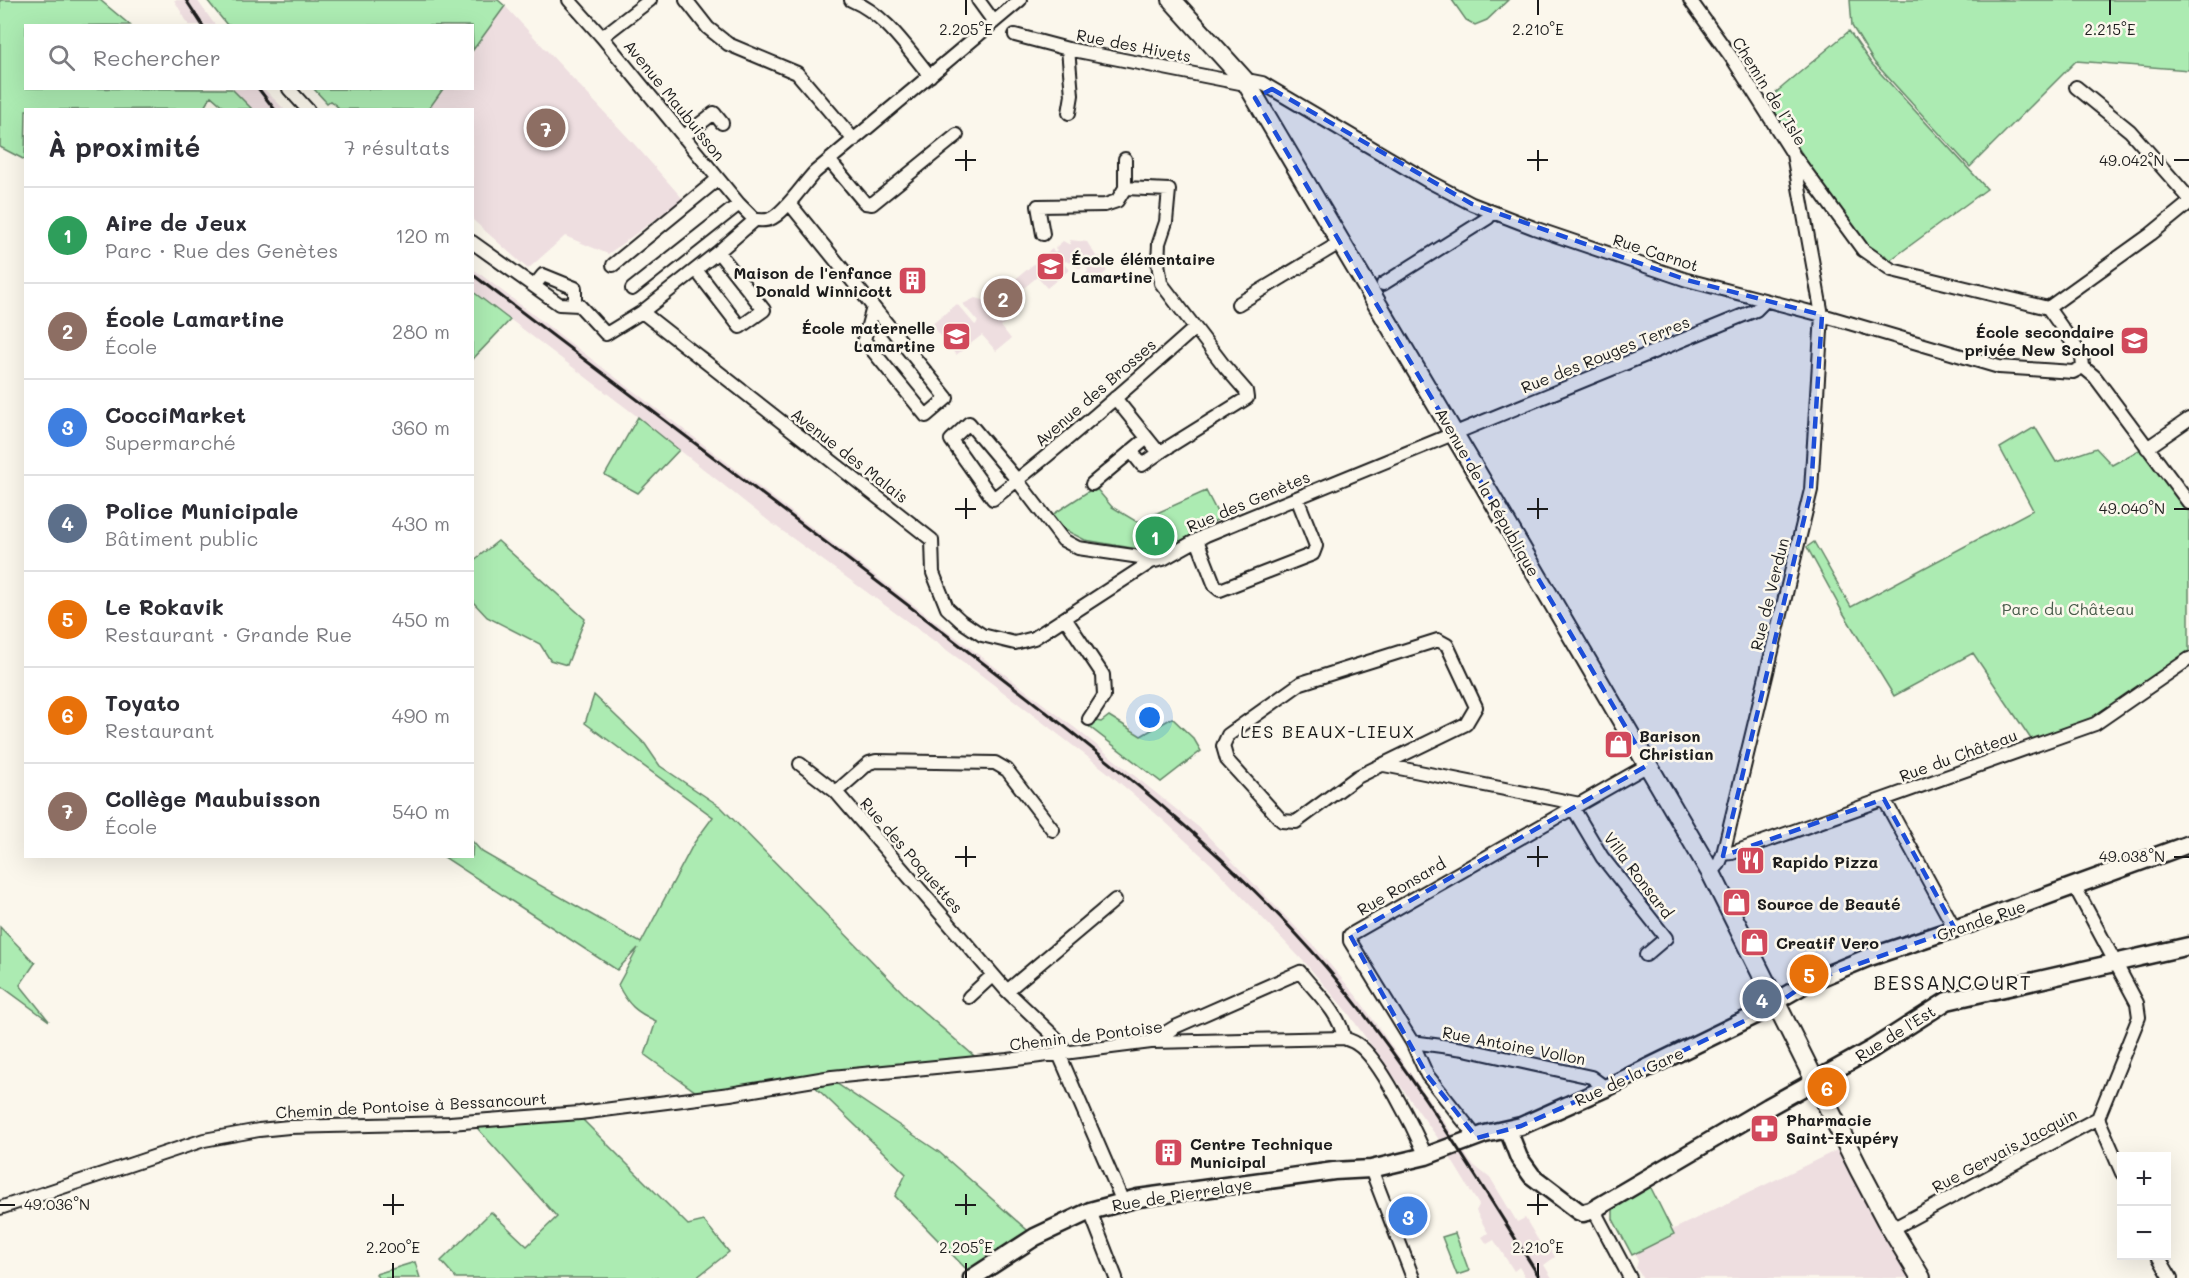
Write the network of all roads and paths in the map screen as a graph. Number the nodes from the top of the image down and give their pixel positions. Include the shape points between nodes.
1 (569, 0) edge
2 (650, 0) edge
3 (686, 0) edge
4 (851, 0) edge
5 (978, 0) edge
6 (1020, 0) edge
7 (1172, 0) edge
8 (1690, 0) edge
9 (994, 22) junction
10 (1015, 36) dead end
11 (602, 37) junction
12 (1068, 49) junction
13 (930, 76) junction
14 (2076, 87) dead end
15 (1272, 89) junction
16 (290, 90) edge
17 (1251, 90) junction
18 (306, 108) edge
19 (1069, 114) dead end
20 (722, 123) dead end
21 (957, 135) dead end
22 (683, 137) junction
23 (854, 140) junction
24 (1793, 154) junction
25 (1125, 159) dead end
26 (829, 160) junction
27 (718, 179) junction
28 (1125, 188) junction
29 (2189, 198) edge
30 (2189, 203) edge
31 (739, 204) junction
32 (790, 204) junction
33 (1492, 212) junction
34 (755, 220) junction
35 (1043, 234) dead end
36 (1341, 242) junction
37 (474, 243) edge
38 (718, 252) junction
39 (613, 265) dead end
40 (696, 270) junction
41 (1383, 284) dead end
42 (534, 286) junction
43 (632, 289) dead end
44 (1765, 301) junction
45 (1238, 304) dead end
46 (575, 305) junction
47 (873, 307) junction
48 (2048, 308) junction
49 (642, 312) junction
50 (1822, 315) junction
51 (1195, 328) junction
52 (2083, 367) junction
53 (1116, 398) junction
54 (2189, 419) edge
55 (1454, 434) junction
56 (1147, 438) junction
57 (2147, 448) junction
58 (1131, 451) junction
59 (1162, 451) junction
60 (1017, 480) junction
61 (1092, 484) dead end
62 (1297, 498) junction
63 (2189, 502) edge
64 (1197, 540) junction
65 (1151, 562) junction
66 (1065, 618) junction
67 (1000, 640) joint
68 (2189, 659) edge
69 (1089, 719) dead end
70 (800, 764) dead end
71 (1384, 765) junction
72 (1648, 765) junction
73 (836, 792) junction
74 (1884, 799) junction
75 (1576, 806) junction
76 (1053, 830) dead end
77 (2189, 844) edge
78 (1723, 854) junction
79 (1711, 873) junction
80 (2075, 887) junction
81 (1115, 900) dead end
82 (1955, 929) junction
83 (2189, 946) edge
84 (1646, 955) dead end
85 (2116, 966) junction
86 (993, 975) junction
87 (1007, 991) junction
88 (969, 997) dead end
89 (1777, 1004) junction
90 (1344, 1038) junction
91 (1151, 1042) junction
92 (1412, 1042) junction
93 (1063, 1054) junction
94 (832, 1077) joint
95 (1815, 1080) junction
96 (1606, 1088) junction
97 (2098, 1118) junction
98 (1508, 1130) junction
99 (1477, 1138) junction
100 (1425, 1156) junction
101 (2117, 1163) edge
102 (1371, 1169) junction
103 (1123, 1202) junction
104 (1598, 1207) junction
105 (0, 1208) edge
106 (1090, 1210) junction
107 (1892, 1229) junction
108 (2160, 1260) edge
109 (972, 1278) edge
110 (1116, 1278) edge
111 (1413, 1278) edge
112 (1630, 1278) edge
113 (1921, 1278) edge
114 (2171, 1278) edge

1 - 11 street, Avenue Maubuisson
2 - 11 street
3 - 23 street via 708,28 728,44 797,73
4 - 13 street via 882,17
5 - 9 street
6 - 9 street
7 - 17 main road, Avenue de la République
8 - 24 street, Chemin de l’Isle
9 - 13 street
10 - 12 street, Rue des Hivets
11 - 22 street, Avenue Maubuisson
12 - 17 street, Rue des Hivets via 1240,83
12 - 19 street via 1072,95
13 - 23 street
14 - 29 street via 2130,131
15 - 17 street
15 - 17 street, Rue Carnot via 1262,83
15 - 33 street, Rue Carnot via 1428,180
16 - 18 street
17 - 36 main road, Avenue de la République
20 - 22 street via 714,113
21 - 26 street via 872,204 865,203
22 - 27 street, Avenue Maubuisson
23 - 26 street
24 - 48 street via 1863,250 1892,270
24 - 50 street, Chemin de l’Isle
25 - 28 street
26 - 32 street via 797,191
27 - 31 street, Avenue Maubuisson
27 - 39 street
28 - 35 street via 1117,201 1105,205 1038,206
28 - 51 street via 1169,190 1159,243 1161,283
30 - 48 street
31 - 34 street, Avenue Maubuisson
31 - 43 street
32 - 34 street via 770,219
32 - 47 street
33 - 41 street
33 - 44 street, Rue Carnot via 1687,280
34 - 38 street
36 - 45 street
36 - 55 main road, Avenue de la République
37 - 42 street
38 - 40 street
38 - 40 street via 764,310 740,327
40 - 49 street
42 - 46 street via 559,304
42 - 46 street via 543,275 575,288
44 - 50 street, Rue Carnot
44 - 55 street, Rue des Rouges Terres via 1756,310
46 - 49 street via 606,334
47 - 47 street via 947,398 926,416 864,340
48 - 52 street via 2082,357
49 - 67 street, Avenue des Malais via 932,540 933,573 947,608 982,635
50 - 52 street, Rue Carnot via 1999,367 2073,372
50 - 78 street, Rue de Verdun via 1811,490
51 - 53 street, Avenue des Brosses
51 - 59 street via 1246,391 1247,398
52 - 57 street via 2095,377
53 - 56 street
53 - 60 street, Avenue des Brosses
54 - 57 street
55 - 62 street, Rue des Genètes
55 - 72 main road, Avenue de la République
56 - 58 street
56 - 59 street
57 - 63 street
58 - 59 street via 1142,465
58 - 61 street
60 - 60 street, Avenue des Brosses via 993,499 951,440 969,423
60 - 65 street, Avenue des Brosses via 1063,540 1078,548
62 - 64 street, Rue des Genètes
62 - 64 street via 1316,546 1312,554 1220,590
64 - 65 street, Rue des Genètes
65 - 66 street, Rue des Genètes
66 - 67 street, Rue des Genètes via 1034,638 1015,643
66 - 69 street via 1103,675 1104,696
68 - 74 street, Rue du Château via 2095,724
70 - 73 street, Rue des Poquettes
71 - 71 street via 1466,724 1476,707 1447,645 1438,640 1301,683 1228,735 1223,746 1227,760 1282,821 1296,822 1357,777
71 - 75 street
72 - 75 street, Rue Ronsard
72 - 79 main road, Avenue de la République
73 - 76 street via 876,761 995,764 1007,770
73 - 86 street, Rue des Poquettes
74 - 78 street, Rue du Château
74 - 82 street
75 - 84 street, Villa Ronsard via 1602,857 1666,938
75 - 92 street, Rue Ronsard via 1350,935 1350,941
77 - 80 main road, Grande Rue
78 - 79 street, Rue de Verdun
79 - 89 main road, Avenue de la République
80 - 82 main road, Grande Rue
80 - 85 street, Rue Gervais Jacquin
81 - 87 street
82 - 89 main road, Grande Rue via 1809,982
83 - 85 main road, Rue de l'Est
85 - 95 main road, Rue de l'Est via 1947,1001
85 - 97 street, Rue Gervais Jacquin via 2137,1003 2139,1017
86 - 87 street, Rue des Poquettes
86 - 88 street
87 - 93 street, Rue des Poquettes via 1058,1040
89 - 95 main road, Avenue de la République
89 - 96 main road, Rue de la Gare
90 - 91 street, Chemin de Pontoise
90 - 91 street via 1342,1025 1300,972 1175,1027
90 - 100 street via 1358,1044 1373,1059 1413,1126
91 - 93 street, Chemin de Pontoise
92 - 96 street, Rue Antoine Vollon via 1464,1049 1591,1077
92 - 99 street, Rue Ronsard via 1427,1075
93 - 94 street, Chemin de Pontoise
93 - 103 street, Rue des Poquettes
94 - 105 street, Chemin de Pontoise à Bessancourt via 580,1113 249,1132 204,1140
95 - 104 main road, Rue de l'Est
95 - 107 main road, Avenue de la République
96 - 98 main road, Rue de la Gare
97 - 101 street
97 - 107 street, Rue Gervais Jacquin
98 - 99 main road, Rue de la Gare
98 - 104 main road via 1519,1158 1532,1176 1578,1211
99 - 100 main road, Rue de Pierrelaye
100 - 102 main road, Rue de Pierrelaye
102 - 103 main road, Rue de Pierrelaye
102 - 111 street
103 - 106 main road, Rue de Pierrelaye
104 - 112 street via 1597,1216
106 - 109 main road, Rue de Pierrelaye via 1035,1237
106 - 110 street
107 - 113 main road, Avenue de la République
108 - 114 street

